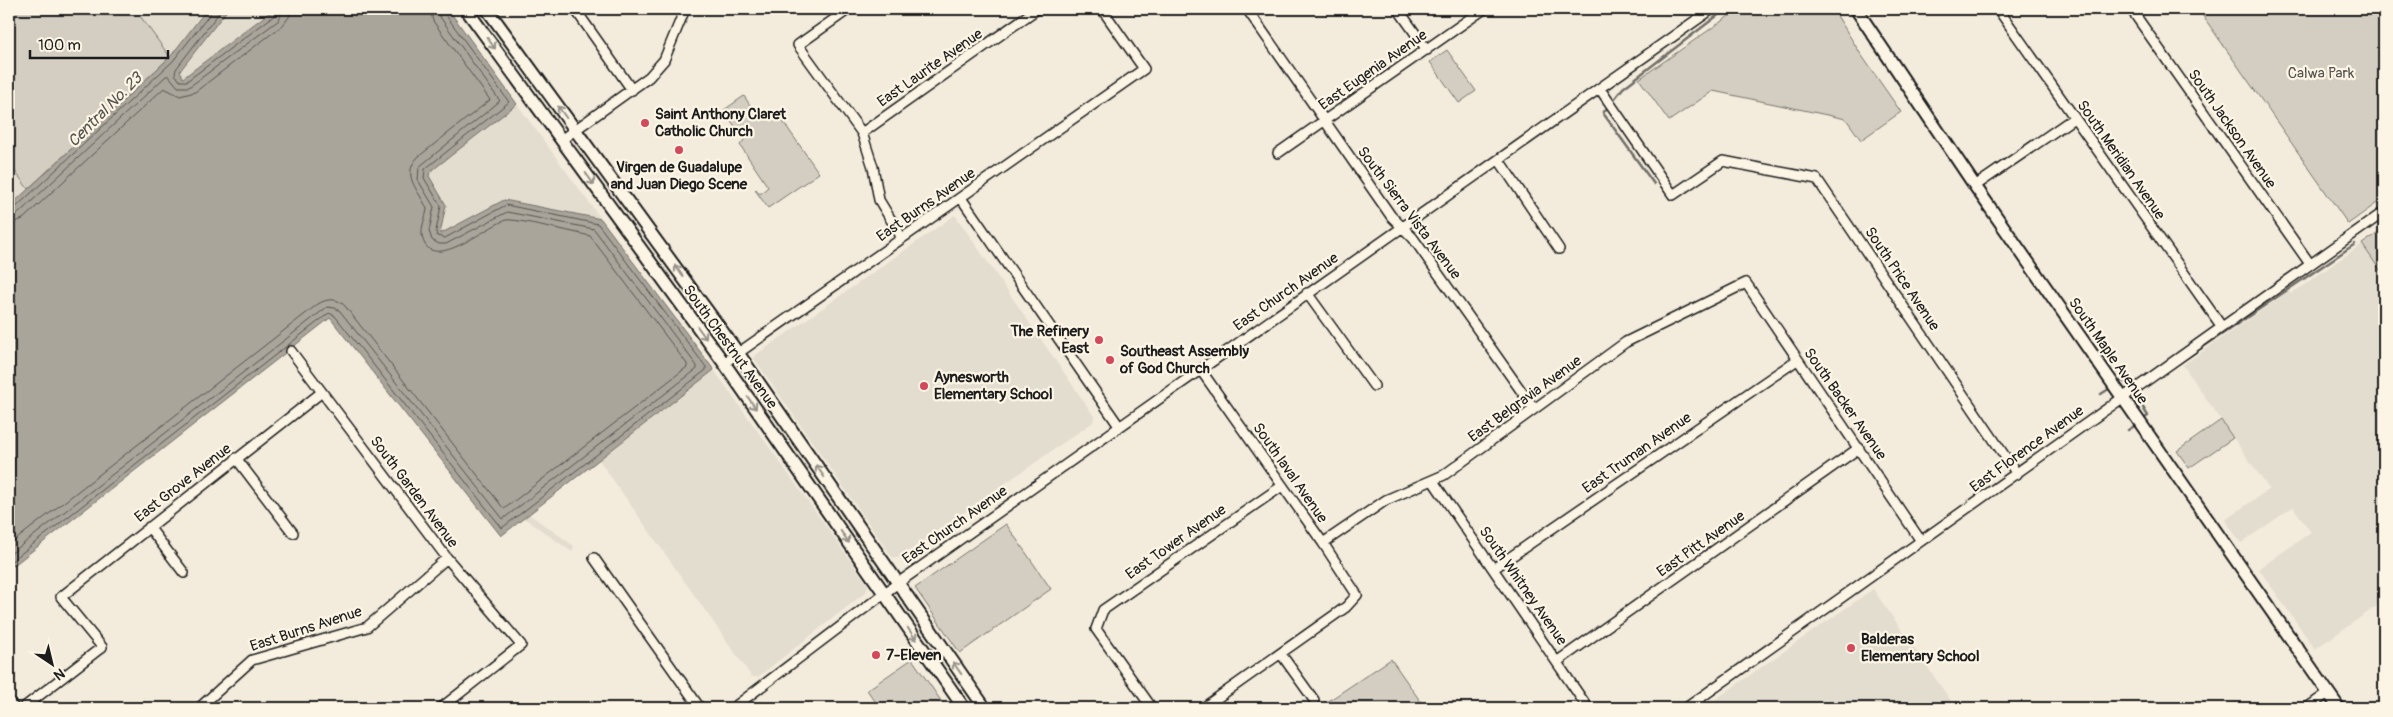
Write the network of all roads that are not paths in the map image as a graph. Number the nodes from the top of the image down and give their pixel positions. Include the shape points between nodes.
1 (466, 9) edge
2 (487, 9) edge
3 (575, 9) edge
4 (685, 9) edge
5 (850, 9) edge
6 (1038, 9) edge
7 (1102, 9) edge
8 (1247, 9) edge
9 (1398, 9) edge
10 (1484, 9) edge
11 (1712, 9) edge
12 (1856, 9) edge
13 (1998, 9) edge
14 (2131, 9) edge
15 (1701, 12) edge
16 (1426, 50) junction
17 (1600, 89) junction
18 (632, 90) junction
19 (2074, 118) junction
20 (1324, 121) junction
21 (575, 130) junction
22 (862, 132) junction
23 (561, 140) junction
24 (1278, 153) dead end
25 (1499, 160) junction
26 (1975, 186) junction
27 (961, 198) junction
28 (2384, 212) edge
29 (1402, 227) junction
30 (902, 238) junction
31 (1560, 249) dead end
32 (2310, 264) junction
33 (1746, 283) joint
34 (1307, 293) junction
35 (2222, 326) junction
36 (291, 351) dead end
37 (738, 353) junction
38 (1797, 360) junction
39 (724, 363) junction
40 (1200, 369) junction
41 (1374, 386) dead end
42 (322, 392) junction
43 (2123, 398) junction
44 (1534, 409) junction
45 (1119, 426) junction
46 (1859, 448) junction
47 (236, 458) junction
48 (2018, 474) junction
49 (1433, 481) junction
50 (1282, 486) junction
51 (149, 527) junction
52 (292, 533) dead end
53 (1921, 541) junction
54 (1323, 543) junction
55 (447, 558) junction
56 (594, 558) dead end
57 (1493, 569) junction
58 (184, 573) dead end
59 (898, 583) junction
60 (884, 593) junction
61 (1281, 654) junction
62 (1558, 662) junction
63 (2328, 693) junction
64 (1314, 700) dead end
65 (9, 702) edge
66 (14, 708) edge
67 (23, 708) edge
68 (199, 708) edge
69 (442, 708) edge
70 (700, 708) edge
71 (733, 708) edge
72 (964, 708) edge
73 (985, 708) edge
74 (1152, 708) edge
75 (1203, 708) edge
76 (1588, 708) edge
77 (1686, 708) edge
78 (2305, 708) edge
79 (2338, 708) edge

1 -> 23 main road, South Chestnut Avenue
21 -> 2 main road, South Chestnut Avenue
3 - 18 street
4 - 18 street via 664,60
5 - 22 street via 798,45
6 - 22 street, East Laurite Avenue
7 - 27 street, East Burns Avenue via 1144,69
8 - 20 street, South Sierra Vista Avenue
9 - 16 street
10 - 16 street, East Eugenia Avenue
11 - 15 street, East Church Avenue
12 - 26 main road, South Maple Avenue
13 - 19 street, South Meridian Avenue
14 - 32 street, South Jackson Avenue
15 - 17 street, East Church Avenue
16 - 20 street, East Eugenia Avenue
17 - 25 street, East Church Avenue
17 - 48 street, South Price Avenue via 1673,195 1723,160 1817,179
18 - 21 street
19 - 26 street
19 - 35 street, South Meridian Avenue
20 - 24 street, East Eugenia Avenue
20 - 29 street, South Sierra Vista Avenue via 1390,216
21 - 23 street
37 -> 21 main road, South Chestnut Avenue
22 - 30 street via 879,200
23 -> 39 main road, South Chestnut Avenue
25 - 29 street, East Church Avenue
25 - 31 street
26 - 43 main road, South Maple Avenue
27 - 30 street, East Burns Avenue
27 - 45 street
28 - 32 street, East Florence Avenue
29 - 34 street, East Church Avenue
29 - 44 street, South Sierra Vista Avenue
30 - 37 street, East Burns Avenue
32 - 35 street, East Florence Avenue
33 - 38 street, South Backer Avenue
33 - 44 street, East Belgravia Avenue via 1626,342
34 - 40 street, East Church Avenue
34 - 41 street
35 - 43 street, East Florence Avenue
36 - 42 street, South Garden Avenue
37 - 39 street, East Burns Avenue
59 -> 37 main road, South Chestnut Avenue
38 - 46 street, South Backer Avenue
38 - 57 street, East Truman Avenue
39 -> 60 main road, South Chestnut Avenue
40 - 45 street, East Church Avenue
40 - 50 street, South laval Avenue
42 - 47 street, East Grove Avenue
42 - 55 street, South Garden Avenue
43 - 48 street, East Florence Avenue
43 - 63 main road, South Maple Avenue
44 - 49 street, East Belgravia Avenue
45 - 59 street, East Church Avenue
46 - 53 street, South Backer Avenue
46 - 62 street, East Pitt Avenue
47 - 51 street, East Grove Avenue
47 - 52 street
48 - 53 street, East Florence Avenue
49 - 54 street, East Belgravia Avenue via 1386,500
49 - 57 street, South Whitney Avenue
50 - 54 street, South laval Avenue
50 - 74 street, East Tower Avenue via 1102,610 1096,628
51 - 58 street
51 - 67 street, East Grove Avenue via 61,597 102,647
53 - 77 street, East Florence Avenue
54 - 61 street, South laval Avenue via 1356,595 1346,607
55 - 68 street, East Burns Avenue via 367,627 252,660
55 - 69 street, South Garden Avenue via 521,645
56 - 70 street
57 - 62 street, South Whitney Avenue
59 - 60 street, East Church Avenue
73 -> 59 main road, South Chestnut Avenue
60 - 71 street, East Church Avenue
60 -> 72 main road, South Chestnut Avenue
61 - 64 street
61 - 75 street
62 - 76 street, South Whitney Avenue
63 - 78 street
63 - 79 main road, South Maple Avenue
65 - 66 street

